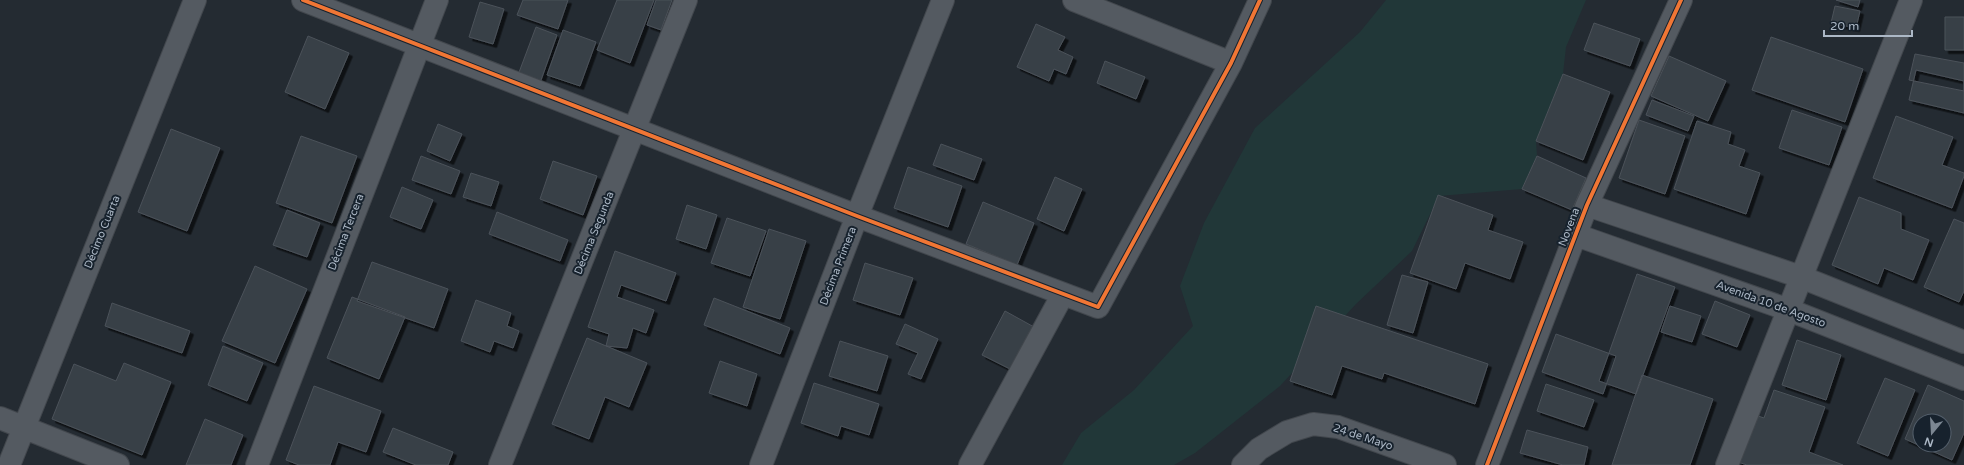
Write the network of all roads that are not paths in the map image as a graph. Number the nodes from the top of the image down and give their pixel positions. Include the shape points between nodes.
1 (195, 0) edge
2 (303, 0) edge
3 (437, 0) edge
4 (686, 0) edge
5 (943, 0) edge
6 (1074, 0) edge
7 (1260, 0) edge
8 (1681, 0) edge
9 (1911, 0) edge
10 (418, 44) junction
11 (1231, 63) junction
12 (635, 130) junction
13 (1587, 206) junction
14 (857, 216) junction
15 (1576, 235) junction
16 (1802, 277) junction
17 (1063, 294) junction
18 (1789, 310) junction
19 (1964, 342) edge
20 (1964, 379) edge
21 (0, 418) edge
22 (24, 428) junction
23 (9, 465) edge
24 (118, 465) edge
25 (257, 465) edge
26 (500, 465) edge
27 (761, 465) edge
28 (970, 465) edge
29 (1243, 465) edge
30 (1445, 465) edge
31 (1487, 465) edge
32 (1727, 465) edge

1 - 22 street, Décimo Cuarta
2 - 10 street
3 - 10 street, Décima Tercera
4 - 12 street, Décima Segunda
5 - 14 street, Décima Primera
6 - 11 street
7 - 11 street
8 - 13 street, Novena
9 - 16 street
10 - 12 street
10 - 25 street, Décima Tercera
11 - 17 street via 1098,307
12 - 14 street
12 - 26 street, Décima Segunda
13 - 15 street, Novena
13 - 16 street
14 - 17 street
14 - 27 street, Décima Primera
15 - 18 street, Avenida 10 de Agosto
15 - 31 street, Novena
16 - 18 street
16 - 19 street
17 - 28 street
18 - 20 street, Avenida 10 de Agosto
18 - 32 street
21 - 22 street
22 - 23 street, Décimo Cuarta
22 - 24 street
29 - 30 street, 24 de Mayo via 1259,449 1287,432 1313,424 1338,427

